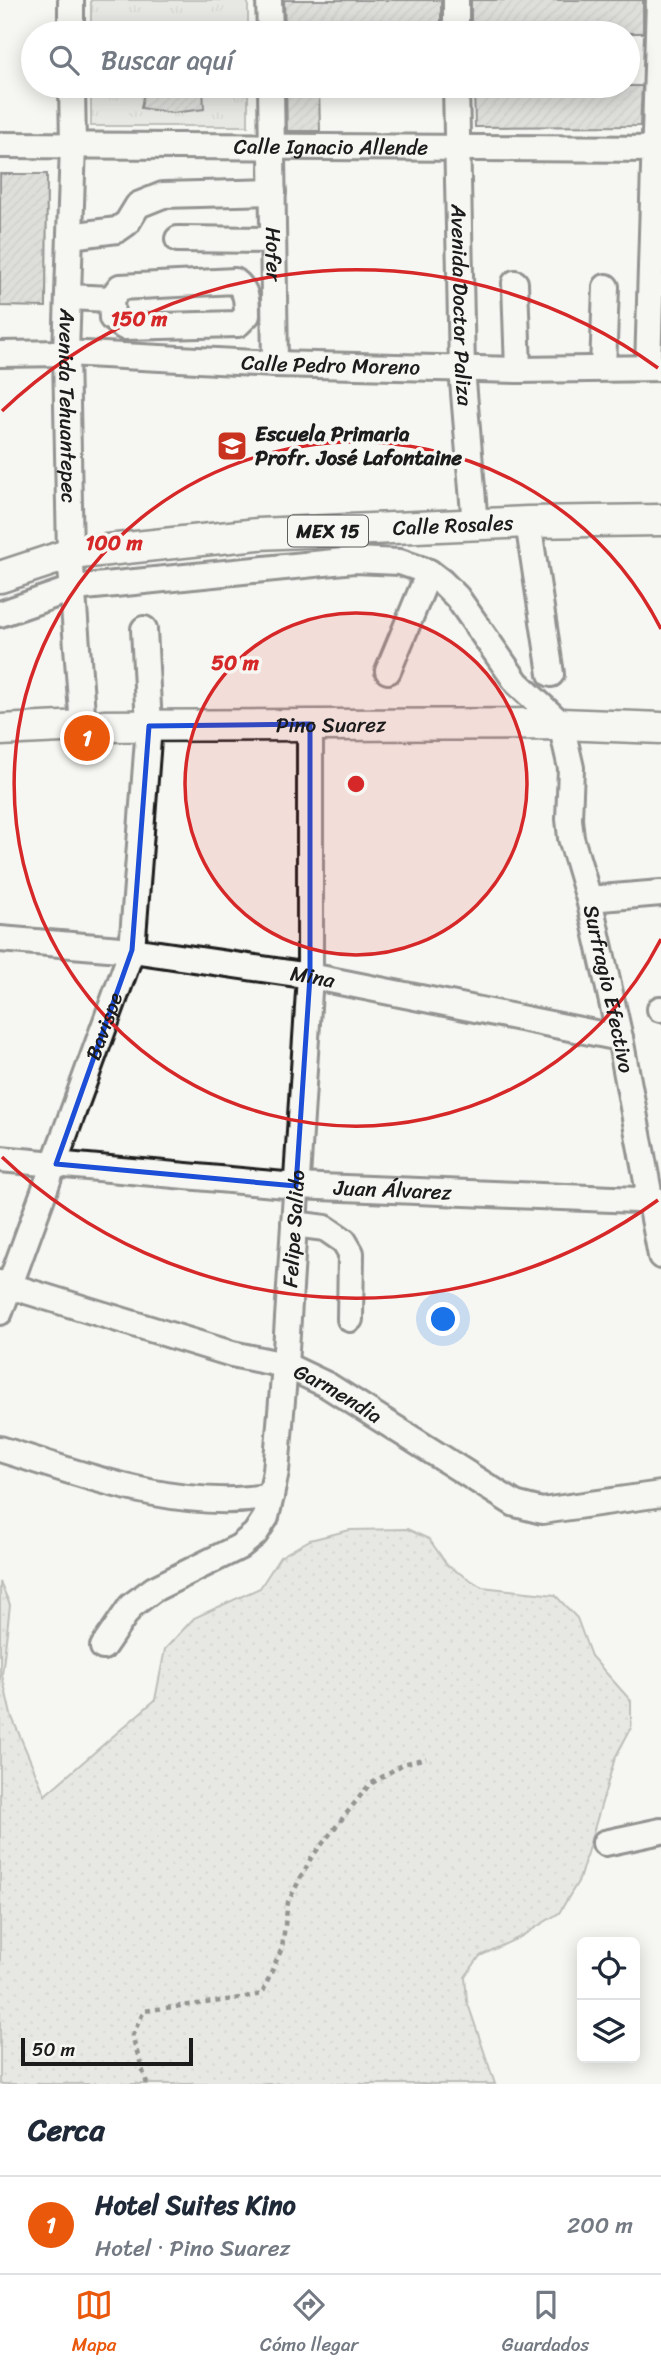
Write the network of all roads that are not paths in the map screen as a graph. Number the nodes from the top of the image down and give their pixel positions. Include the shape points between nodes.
1 (71, 0) edge
2 (270, 0) edge
3 (456, 0) edge
4 (659, 0) edge
5 (71, 21) edge
6 (270, 21) edge
7 (456, 21) edge
8 (72, 98) edge
9 (271, 98) edge
10 (456, 98) edge
11 (0, 145) edge
12 (73, 145) junction
13 (272, 145) junction
14 (456, 149) junction
15 (659, 149) edge
16 (273, 192) junction
17 (70, 236) junction
18 (178, 239) dead end
19 (273, 240) junction
20 (515, 283) dead end
21 (606, 287) dead end
22 (68, 297) junction
23 (111, 299) junction
24 (66, 353) junction
25 (0, 354) edge
26 (275, 364) junction
27 (603, 368) junction
28 (654, 368) edge
29 (462, 369) junction
30 (518, 370) junction
31 (661, 520) edge
32 (528, 522) junction
33 (475, 525) junction
34 (71, 554) junction
35 (429, 572) junction
36 (0, 577) edge
37 (75, 588) junction
38 (0, 614) edge
39 (144, 629) dead end
40 (388, 671) dead end
41 (551, 674) dead end
42 (310, 724) junction
43 (561, 724) junction
44 (83, 726) junction
45 (149, 726) junction
46 (661, 728) edge
47 (0, 730) edge
48 (661, 892) edge
49 (589, 899) junction
50 (0, 939) edge
51 (132, 950) junction
52 (310, 976) junction
53 (620, 1038) junction
54 (0, 1159) edge
55 (56, 1164) junction
56 (296, 1186) junction
57 (656, 1201) edge
58 (294, 1224) junction
59 (661, 1256) edge
60 (5, 1284) edge
61 (0, 1312) edge
62 (350, 1320) dead end
63 (285, 1365) junction
64 (0, 1449) edge
65 (661, 1494) edge
66 (271, 1496) junction
67 (103, 1647) dead end
68 (661, 1831) edge
69 (605, 1843) dead end

1 - 5 street
2 - 6 street
3 - 7 street
4 - 15 street
8 - 12 street, Avenida Tehuantepec
9 - 13 street, Hofer
10 - 14 street, Avenida Doctor Paliza
11 - 12 street, Calle Ignacio Allende
12 - 13 street, Calle Ignacio Allende
12 - 17 street, Avenida Tehuantepec
13 - 14 street, Calle Ignacio Allende
13 - 16 street, Hofer
14 - 15 street, Calle Ignacio Allende
14 - 29 street, Avenida Doctor Paliza
15 - 28 street
16 - 17 street via 163,195 138,205 117,230
16 - 19 street, Hofer
17 - 22 street, Avenida Tehuantepec
18 - 19 street
19 - 26 street, Hofer
20 - 30 street
21 - 27 street
22 - 23 street
22 - 24 street, Avenida Tehuantepec
23 - 23 street via 113,318 124,327 238,324 247,315 243,287 235,281 132,284 120,287
24 - 25 street, Calle Pedro Moreno
24 - 26 street, Calle Pedro Moreno
24 - 34 street, Avenida Tehuantepec
26 - 29 street, Calle Pedro Moreno
27 - 28 street, Calle Pedro Moreno
27 - 30 street, Calle Pedro Moreno
29 - 30 street, Calle Pedro Moreno
29 - 33 street, Avenida Doctor Paliza
31 - 32 main road, Calle Rosales / MEX 15
32 - 33 main road, Calle Rosales / MEX 15
32 - 41 street
33 - 34 main road, Calle Rosales / MEX 15 via 258,534
34 - 36 main road, Calle Rosales / MEX 15
34 - 37 street, Avenida Tehuantepec
35 - 37 street, Calle Rosales via 400,562 354,560
35 - 40 street
35 - 43 street, Calle Rosales via 457,597 517,683
37 - 38 street, Calle Rosales
37 - 44 street, Avenida Tehuantepec
39 - 45 street, Bavispe
42 - 43 main road, Pino Suarez
42 - 45 main road, Pino Suarez
42 - 52 street, Felipe Salido
43 - 46 main road, Pino Suarez
43 - 49 street, Surfragio Efectivo via 571,768 571,838
44 - 45 main road, Pino Suarez
44 - 47 main road, Pino Suarez
45 - 51 street, Bavispe
48 - 49 street
49 - 53 street, Surfragio Efectivo
50 - 51 street, Mina
51 - 52 street, Mina
51 - 55 street, Bavispe
52 - 53 street, Mina
52 - 56 street, Felipe Salido
53 - 57 street, Surfragio Efectivo
54 - 55 street, Juan Álvarez
55 - 56 street, Juan Álvarez
55 - 60 street, Bavispe
56 - 57 street, Juan Álvarez
56 - 58 street, Felipe Salido
57 - 59 street, Surfragio Efectivo
58 - 62 street via 325,1228 344,1241 351,1253
58 - 63 street, Felipe Salido
60 - 61 street, Bavispe
60 - 63 street, Garmendia via 232,1354
63 - 65 street, Garmendia via 327,1385 528,1509 561,1510
63 - 66 street, Felipe Salido
64 - 66 street via 130,1487 191,1499 244,1502
66 - 67 street, Felipe Salido via 266,1517 255,1534 131,1606
68 - 69 street

